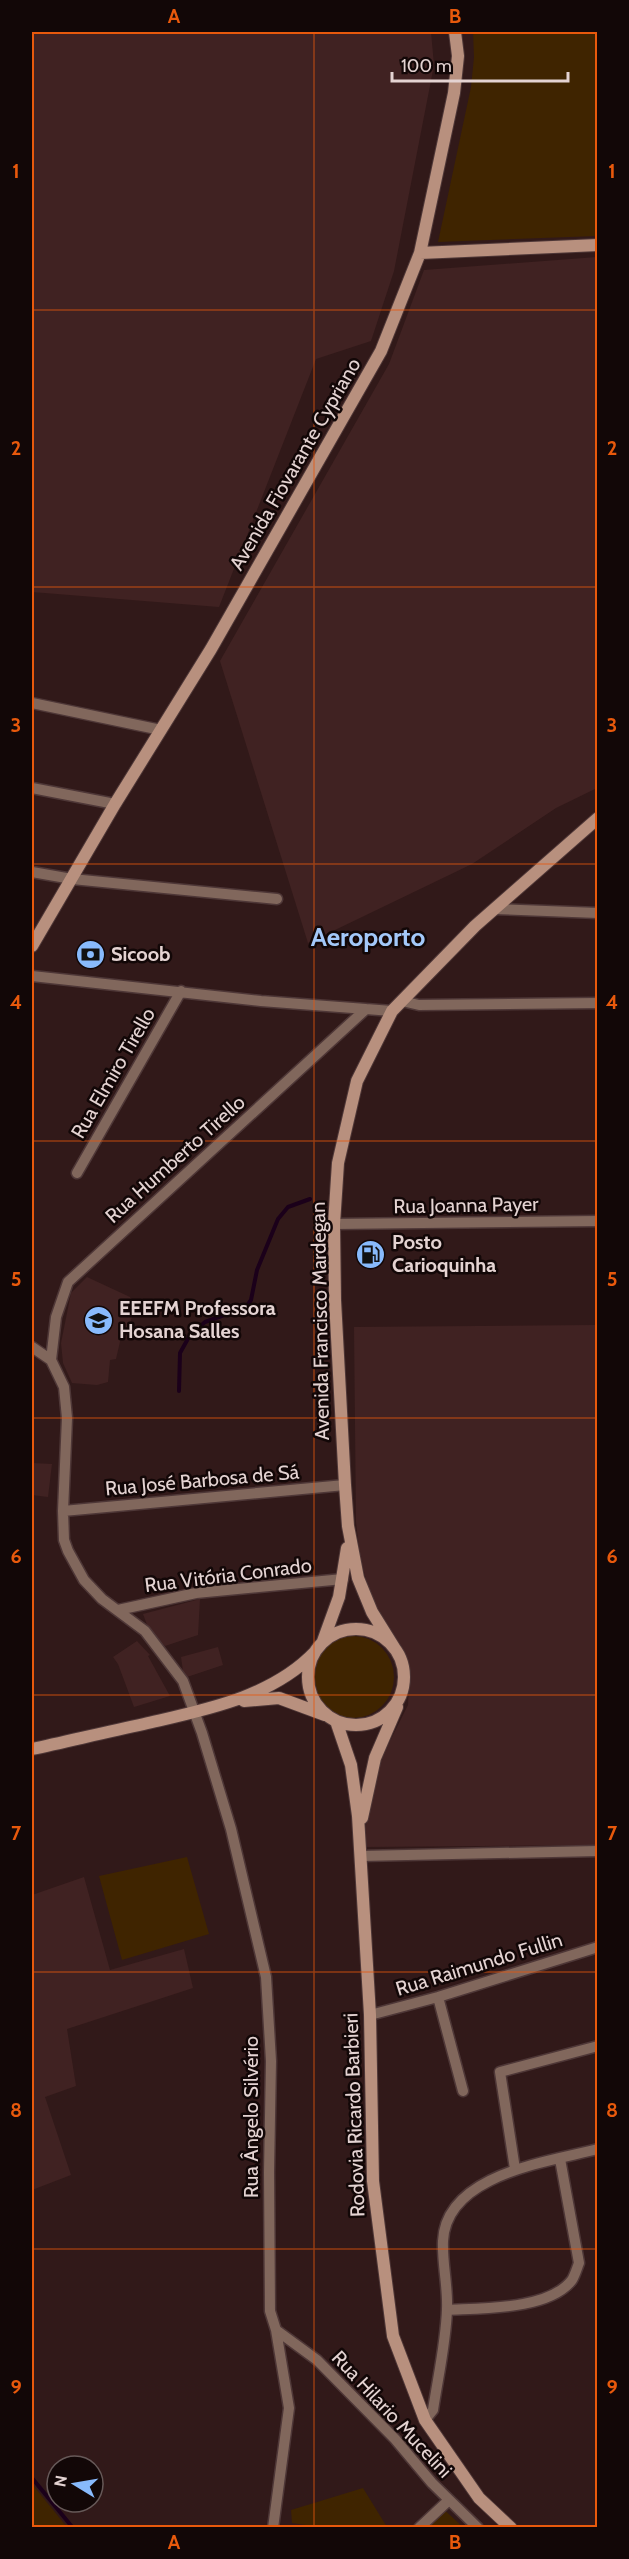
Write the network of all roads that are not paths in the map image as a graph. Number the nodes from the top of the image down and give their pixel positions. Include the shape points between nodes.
1 (455, 32) edge
2 (597, 245) edge
3 (420, 253) junction
4 (32, 703) edge
5 (161, 730) junction
6 (32, 788) edge
7 (115, 804) junction
8 (597, 818) edge
9 (32, 872) edge
10 (72, 879) junction
11 (277, 898) dead end
12 (495, 909) junction
13 (597, 913) edge
14 (32, 946) edge
15 (32, 976) edge
16 (181, 991) junction
17 (402, 1001) junction
18 (597, 1003) edge
19 (366, 1009) junction
20 (392, 1011) junction
21 (77, 1173) dead end
22 (597, 1221) edge
23 (334, 1224) junction
24 (32, 1347) edge
25 (51, 1360) junction
26 (345, 1485) junction
27 (63, 1511) junction
28 (348, 1526) junction
29 (343, 1579) junction
30 (118, 1610) junction
31 (318, 1648) junction
32 (395, 1649) junction
33 (401, 1693) junction
34 (228, 1702) junction
35 (195, 1712) junction
36 (332, 1719) junction
37 (32, 1749) edge
38 (360, 1850) junction
39 (597, 1851) edge
40 (597, 1947) edge
41 (438, 1996) junction
42 (370, 2015) junction
43 (597, 2046) edge
44 (463, 2091) dead end
45 (597, 2149) edge
46 (560, 2159) junction
47 (515, 2169) junction
48 (447, 2310) junction
49 (276, 2330) junction
50 (425, 2420) junction
51 (449, 2500) junction
52 (273, 2528) edge
53 (419, 2528) edge
54 (478, 2528) edge
55 (512, 2528) edge

1 - 3 main road, Avenida Fiovarante Cypriano via 458,56 454,93
2 - 3 main road
3 - 5 main road, Avenida Fiovarante Cypriano via 370,373
4 - 5 street
5 - 7 main road, Avenida Fiovarante Cypriano
6 - 7 street
7 - 10 main road, Avenida Fiovarante Cypriano
8 - 12 main road, Avenida Francisco Mardegan
9 - 10 street
10 - 11 street
10 - 14 main road, Avenida Fiovarante Cypriano
12 - 13 street
12 - 17 main road, Avenida Francisco Mardegan
15 - 16 street
16 - 19 street
16 - 21 street, Rua Elmiro Tirello
17 - 18 street via 419,1005
17 - 20 main road, Avenida Francisco Mardegan
19 - 20 street
19 - 25 street, Rua Humberto Tirello via 68,1282 56,1317
20 - 23 main road, Avenida Francisco Mardegan via 357,1081 338,1162
22 - 23 street, Rua Joanna Payer
23 - 26 main road, Avenida Francisco Mardegan
24 - 25 street
25 - 27 street, Rua Ângelo Silvério via 64,1387 67,1418
26 - 27 street, Rua José Barbosa de Sá
26 - 28 main road, Avenida Francisco Mardegan
27 - 30 street, Rua Ângelo Silvério via 64,1540 74,1565 102,1599
28 - 29 main road, Avenida Francisco Mardegan
28 - 32 main road, Avenida Francisco Mardegan via 358,1578 372,1612
29 - 30 street, Rua Vitória Conrado via 196,1593
29 - 31 main road, Avenida Francisco Mardegan via 331,1623
30 - 35 street, Rua Ângelo Silvério via 145,1631 172,1664
31 - 32 main road via 336,1633 363,1629 381,1636
31 - 34 main road via 303,1665 278,1682
31 - 36 main road via 309,1669 309,1687 316,1704
32 - 33 main road via 403,1666
33 - 36 main road via 392,1708 370,1723 353,1725
33 - 38 main road via 371,1769
34 - 35 main road
34 - 36 main road via 279,1698
35 - 37 main road
35 - 49 street, Rua Ângelo Silvério via 231,1829 266,1977 271,2061 270,2311
36 - 38 main road via 352,1771
38 - 39 street
38 - 42 main road, Rodovia Ricardo Barbieri
40 - 41 street, Rua Raimundo Fullin
41 - 42 street, Rua Raimundo Fullin
41 - 44 street
42 - 50 main road, Rodovia Ricardo Barbieri via 373,2181 393,2336
43 - 47 street via 500,2072
45 - 46 street
46 - 47 street
46 - 48 street via 579,2263 573,2279 536,2302
47 - 48 street via 469,2193 448,2218 443,2239
48 - 50 street via 433,2409
49 - 51 street, Rua Hilario Mucelini via 317,2360
49 - 52 street, Rua Ângelo Silvério via 289,2408
50 - 55 main road, Rodovia Ricardo Barbieri via 479,2498
51 - 53 street
51 - 54 street, Rua Hilario Mucelini

